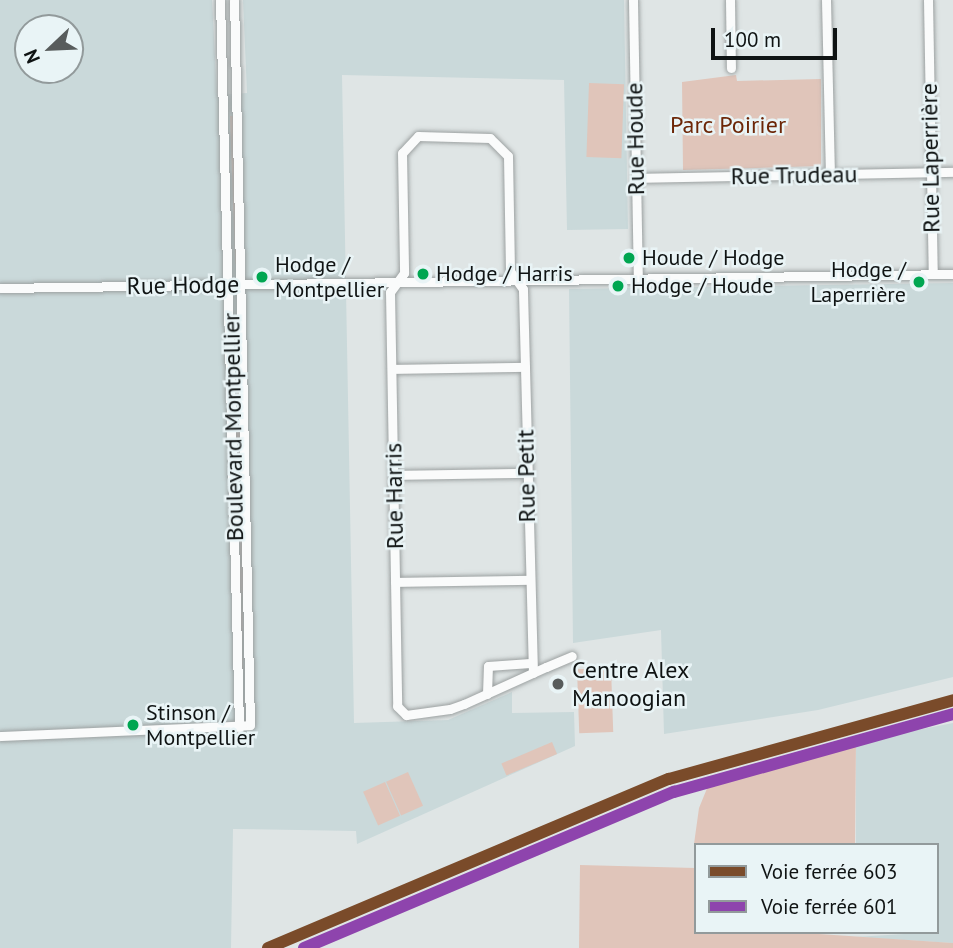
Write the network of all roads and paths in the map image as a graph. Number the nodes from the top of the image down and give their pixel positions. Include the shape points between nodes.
1 (220, 0) edge
2 (234, 0) edge
3 (633, 0) edge
4 (730, 0) edge
5 (827, 0) edge
6 (928, 0) edge
7 (731, 68) dead end
8 (953, 172) edge
9 (930, 173) junction
10 (830, 174) junction
11 (636, 178) junction
12 (933, 274) junction
13 (953, 274) edge
14 (638, 278) junction
15 (517, 281) junction
16 (398, 282) junction
17 (229, 285) junction
18 (241, 285) junction
19 (0, 288) edge
20 (524, 367) junction
21 (392, 369) junction
22 (526, 473) junction
23 (394, 475) junction
24 (528, 580) junction
25 (396, 582) junction
26 (572, 656) dead end
27 (530, 663) junction
28 (533, 673) junction
29 (487, 694) junction
30 (239, 728) junction
31 (0, 736) edge

1 - 17 street, Boulevard Montpellier
2 - 18 street, Boulevard Montpellier
3 - 11 street, Rue Houde
4 - 7 street
5 - 10 street
6 - 9 street, Rue Laperrière
8 - 9 street, Rue Trudeau
9 - 10 street, Rue Trudeau
9 - 12 street, Rue Laperrière
10 - 11 street, Rue Trudeau
11 - 14 street, Rue Houde
12 - 13 street, Rue Hodge
12 - 14 street, Rue Hodge
14 - 15 street, Rue Hodge
15 - 16 street, Rue Hodge
15 - 16 street, Rue Petit via 510,271 504,146 490,138 424,136 410,141 402,153 404,273
15 - 20 street, Rue Petit via 523,289
16 - 18 street, Rue Hodge
16 - 21 street, Rue Harris via 390,292
17 - 18 street, Rue Hodge
17 - 19 street, Rue Hodge
17 - 30 street, Boulevard Montpellier
18 - 30 street, Boulevard Montpellier via 250,725
20 - 21 street
20 - 22 street, Rue Petit
21 - 23 street, Rue Harris
22 - 23 street
22 - 24 street, Rue Petit
23 - 25 street, Rue Harris
24 - 25 street
24 - 27 street, Rue Petit
25 - 29 street, Rue Harris via 400,712 444,711
26 - 28 street
27 - 28 street, Rue Petit
27 - 29 street via 487,667
28 - 29 street
30 - 31 street

